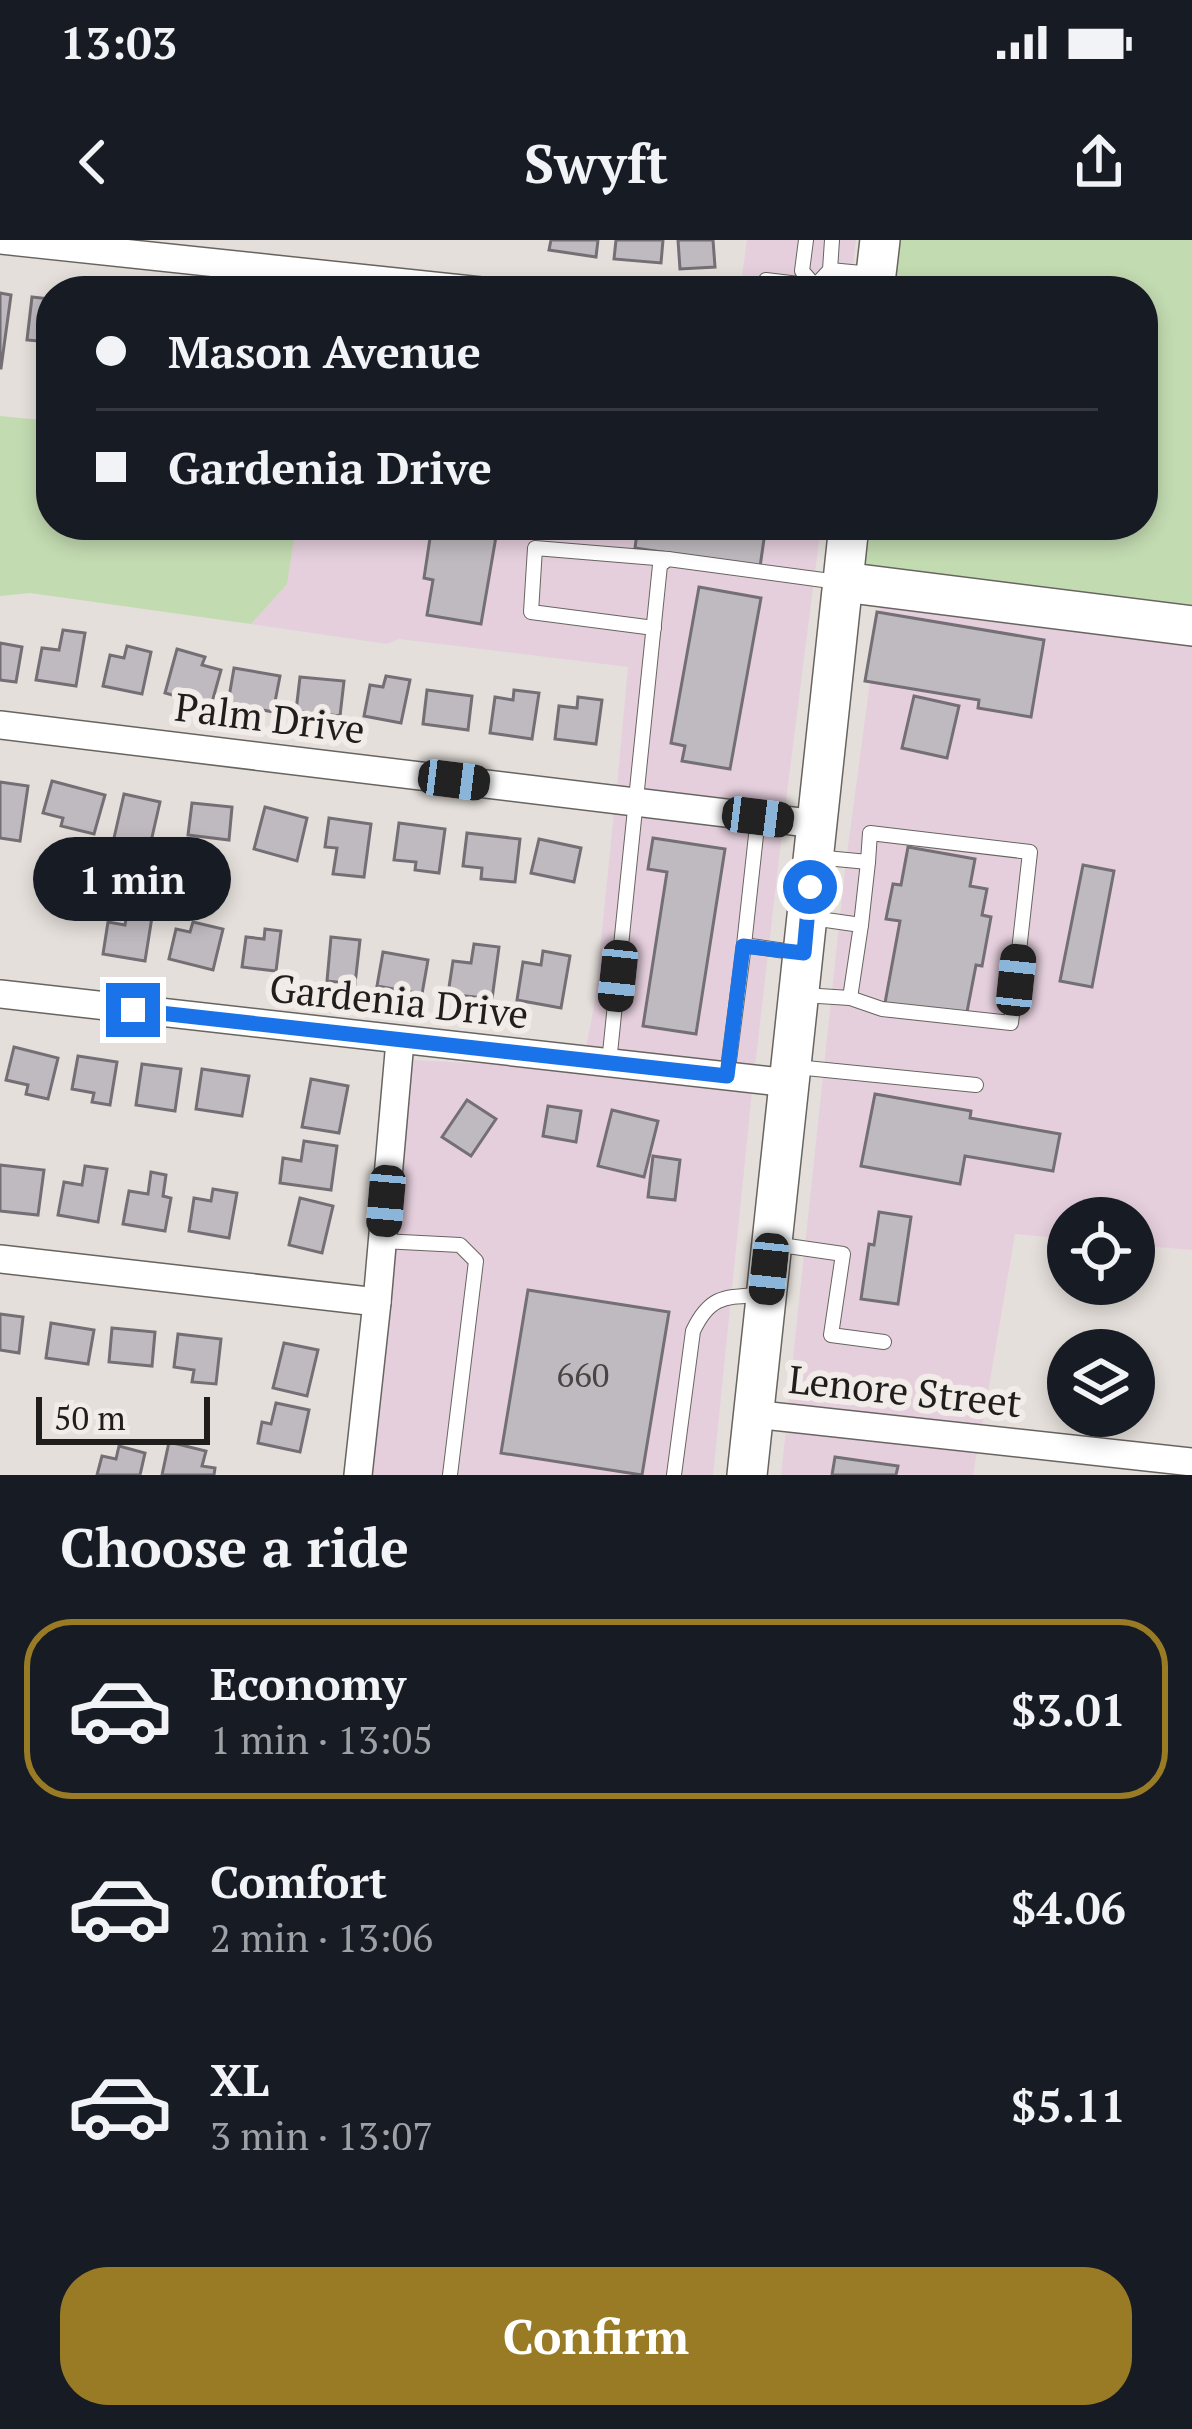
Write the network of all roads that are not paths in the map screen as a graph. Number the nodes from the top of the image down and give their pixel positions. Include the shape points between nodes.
1 (0, 240) edge
2 (806, 240) edge
3 (832, 240) edge
4 (877, 268) edge
5 (830, 270) junction
6 (340, 276) edge
7 (806, 276) edge
8 (825, 276) edge
9 (847, 540) edge
10 (668, 559) junction
11 (843, 582) junction
12 (1192, 626) edge
13 (654, 628) junction
14 (0, 725) edge
15 (635, 802) junction
16 (758, 817) junction
17 (815, 841) junction
18 (868, 862) junction
19 (861, 925) junction
20 (805, 935) junction
21 (743, 946) junction
22 (0, 994) edge
23 (798, 995) junction
24 (850, 998) junction
25 (400, 1041) junction
26 (609, 1063) junction
27 (790, 1075) junction
28 (727, 1076) junction
29 (976, 1084) dead end
30 (382, 1241) junction
31 (772, 1244) junction
32 (0, 1259) edge
33 (766, 1295) junction
34 (377, 1302) junction
35 (884, 1342) dead end
36 (753, 1414) junction
37 (1192, 1462) edge
38 (358, 1475) edge
39 (450, 1475) edge
40 (674, 1475) edge
41 (747, 1475) edge

1 - 6 street
2 - 7 lane
3 - 5 lane
4 - 5 lane
5 - 8 lane
9 - 11 main road
10 - 11 lane
10 - 13 lane via 660,565
10 - 13 lane via 535,548 531,612
11 - 12 main road
11 - 17 main road
13 - 15 lane
14 - 15 street, Palm Drive
15 - 16 street, Palm Drive
15 - 26 lane
16 - 17 street, Palm Drive
16 - 21 lane
17 - 18 lane
17 - 20 main road
18 - 19 lane
18 - 24 lane via 870,833 1030,852 1011,1023
19 - 20 lane
19 - 24 lane
20 - 21 lane
20 - 23 main road
21 - 28 lane
22 - 25 street, Gardenia Drive
23 - 24 lane
23 - 27 main road
25 - 26 street, Gardenia Drive
25 - 30 street
26 - 28 street, Gardenia Drive
27 - 28 street, Gardenia Drive
27 - 29 lane
27 - 31 main road
30 - 34 street
30 - 39 lane via 460,1245 476,1262
31 - 33 main road
31 - 35 lane via 843,1254 831,1335
32 - 34 street
33 - 36 main road
33 - 40 lane via 729,1297 703,1310 693,1330
34 - 38 street
36 - 37 street, Lenore Street
36 - 41 main road

